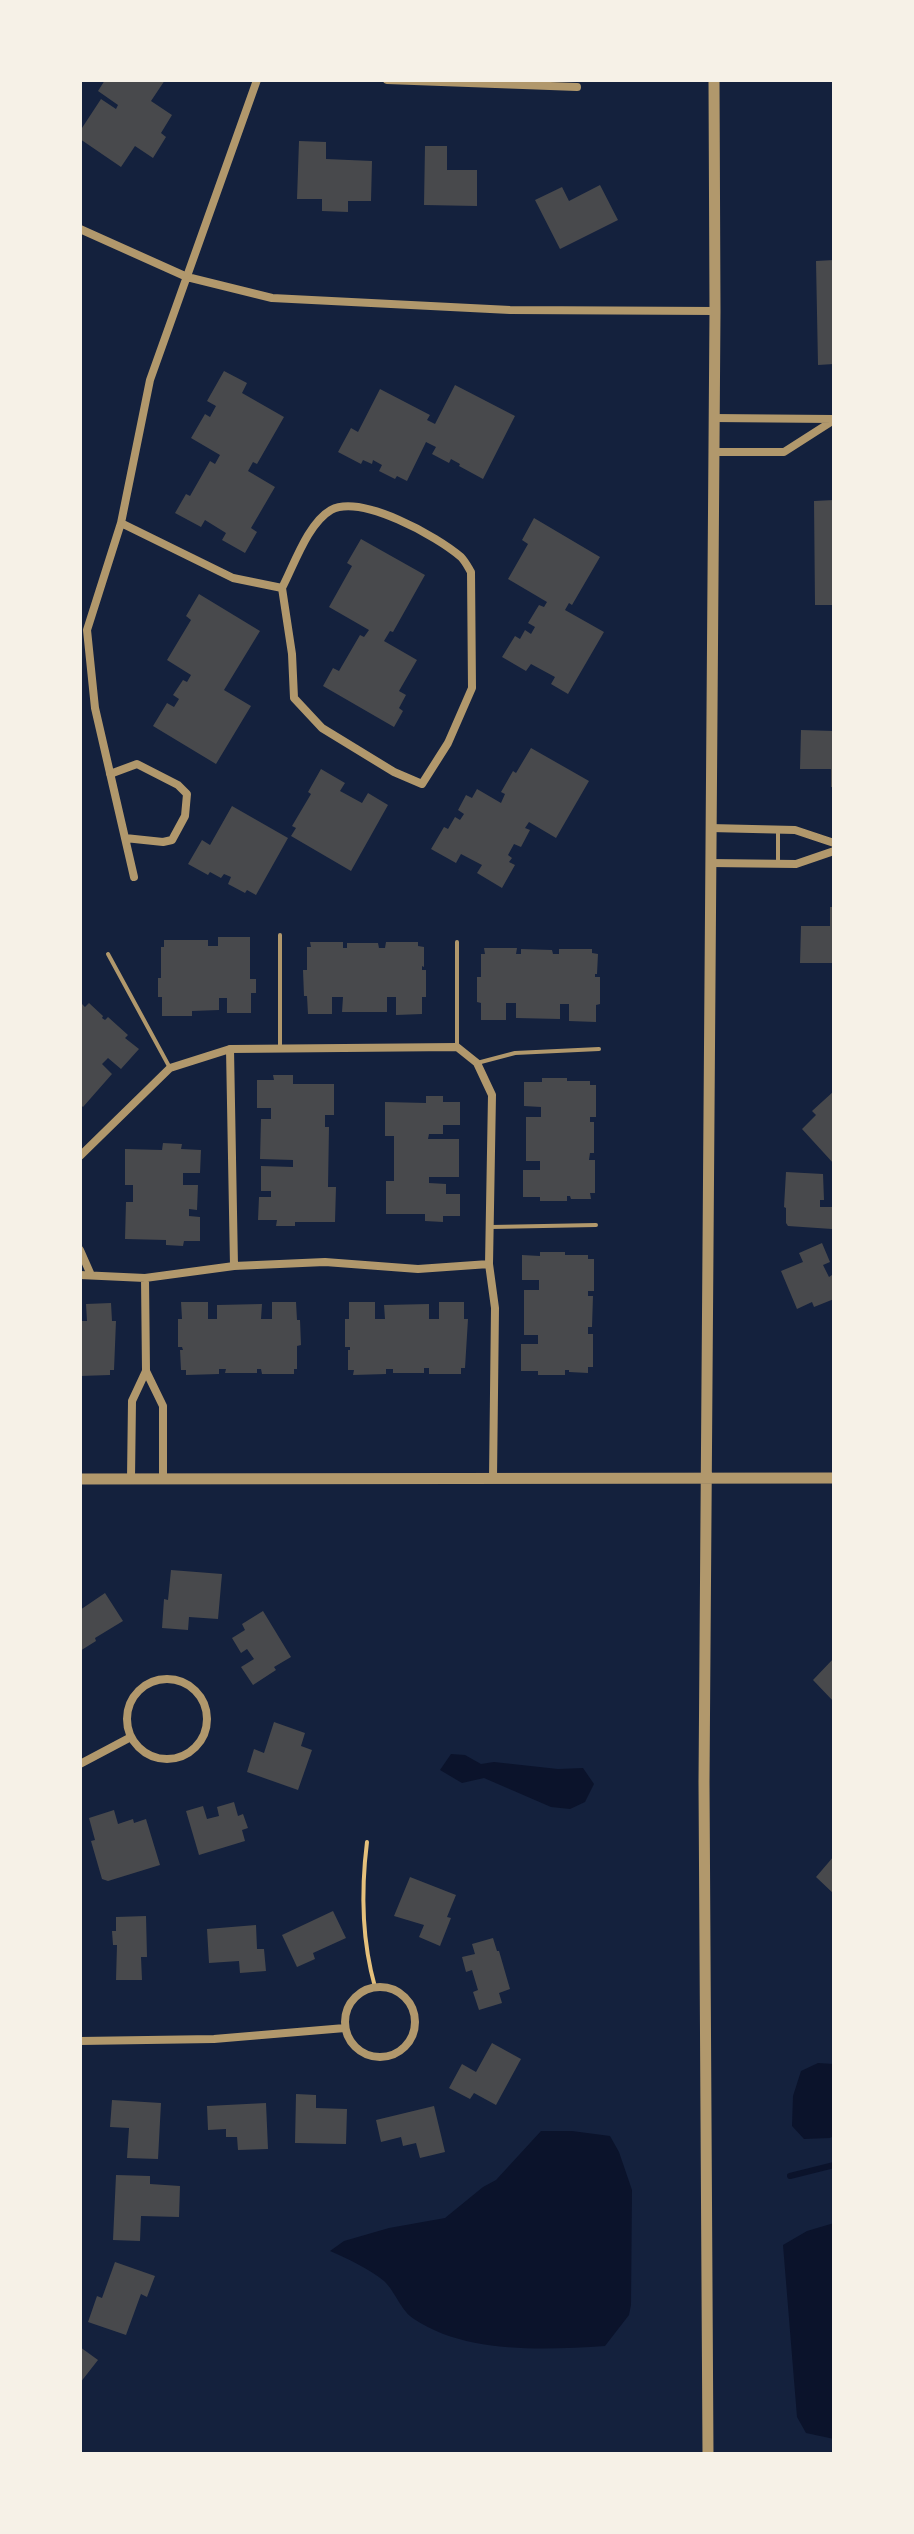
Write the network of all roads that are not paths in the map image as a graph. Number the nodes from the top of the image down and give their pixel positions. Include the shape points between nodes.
1 (257, 80) edge
2 (387, 80) edge
3 (714, 80) edge
4 (577, 87) dead end
5 (80, 229) edge
6 (187, 277) junction
7 (715, 311) junction
8 (713, 418) junction
9 (834, 420) edge
10 (713, 452) junction
11 (121, 523) junction
12 (282, 588) junction
13 (83, 630) edge
14 (110, 774) junction
15 (710, 828) junction
16 (778, 829) junction
17 (125, 838) junction
18 (834, 843) edge
19 (834, 851) edge
20 (710, 863) junction
21 (778, 864) junction
22 (134, 877) dead end
23 (280, 935) dead end
24 (457, 942) dead end
25 (108, 954) dead end
26 (280, 1047) junction
27 (457, 1047) junction
28 (230, 1049) junction
29 (599, 1049) dead end
30 (477, 1063) junction
31 (170, 1068) junction
32 (80, 1156) edge
33 (596, 1225) dead end
34 (491, 1227) junction
35 (80, 1250) edge
36 (489, 1264) junction
37 (234, 1266) junction
38 (80, 1275) edge
39 (91, 1275) junction
40 (145, 1278) junction
41 (146, 1371) junction
42 (131, 1478) junction
43 (163, 1478) junction
44 (493, 1478) junction
45 (705, 1478) junction
46 (834, 1478) edge
47 (80, 1479) edge
48 (131, 1737) junction
49 (80, 1764) edge
50 (345, 2028) junction
51 (80, 2041) edge
52 (708, 2454) edge

1 - 6 street
2 - 4 street
3 - 7 street
5 - 6 street
6 - 7 street via 272,298 510,310
6 - 11 street via 150,380
7 - 8 street
8 - 9 street
8 - 10 street
9 - 10 street via 784,452
10 - 15 street
11 - 12 street via 233,578
11 - 13 street
12 - 12 street via 316,522 343,505 400,519 463,559 471,572 472,688 448,743 422,784 322,728 294,698
13 - 14 street
14 - 17 street
14 - 17 street via 137,764 187,794 185,816 172,840
15 - 16 street
15 - 20 street
16 - 18 street
16 - 21 lane
17 - 22 street
19 - 21 street via 796,864
20 - 21 street
20 - 45 street
23 - 26 lane
24 - 27 lane
25 - 31 lane
26 - 27 street
26 - 28 street
27 - 30 street
28 - 31 street
28 - 37 street
29 - 30 lane via 515,1053
30 - 34 street via 492,1095
31 - 32 street
33 - 34 lane
34 - 36 street
35 - 39 street
36 - 37 street via 418,1269 325,1262
36 - 44 street via 495,1308
37 - 40 street
38 - 39 street
39 - 40 street
40 - 41 street
41 - 42 street via 132,1401
41 - 43 street via 163,1406
42 - 43 street
42 - 47 street
43 - 44 street
44 - 45 street
45 - 46 street
45 - 52 street
48 - 48 street via 139,1748 162,1759 188,1754 204,1733 205,1707 190,1686 178,1680 152,1682 132,1699 127,1712
48 - 49 street
50 - 50 street via 349,2005 375,1987 400,1992 416,2022 409,2044 378,2058 356,2048
50 - 51 street via 214,2039

